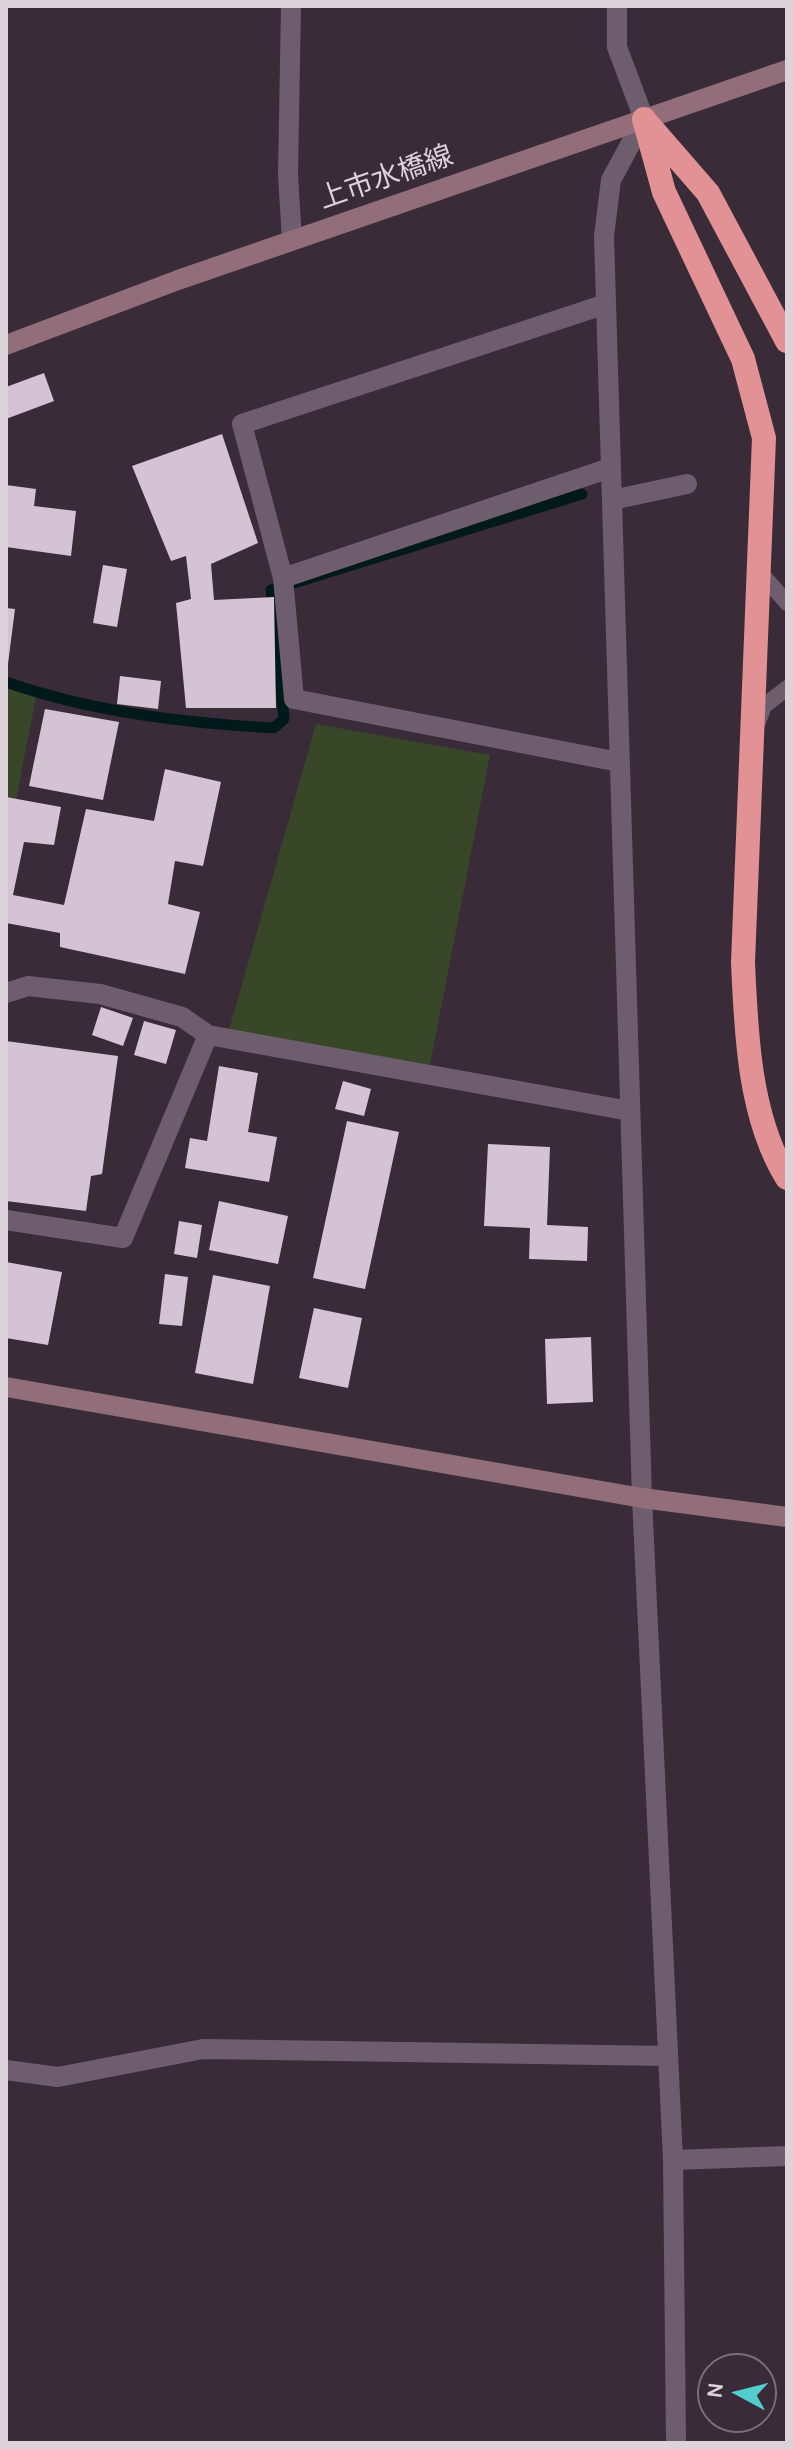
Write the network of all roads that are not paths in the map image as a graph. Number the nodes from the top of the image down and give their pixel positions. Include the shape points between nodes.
1 (291, 6) edge
2 (617, 6) edge
3 (787, 70) edge
4 (644, 119) junction
5 (292, 240) junction
6 (606, 304) junction
7 (787, 341) edge
8 (6, 345) edge
9 (610, 468) junction
10 (687, 484) dead end
11 (612, 500) junction
12 (759, 571) junction
13 (283, 578) junction
14 (787, 603) edge
15 (787, 688) edge
16 (752, 738) junction
17 (619, 762) junction
18 (6, 993) edge
19 (208, 1035) junction
20 (630, 1111) junction
21 (787, 1178) edge
22 (6, 1220) edge
23 (6, 1387) edge
24 (642, 1498) junction
25 (787, 1517) edge
26 (668, 2056) junction
27 (6, 2070) edge
28 (787, 2156) edge
29 (673, 2160) junction
30 (676, 2443) edge

1 - 5 street
2 - 4 street via 617,47
3 - 4 main road, 上市水橋線
4 - 5 main road, 上市水橋線
4 - 6 street via 611,180 604,236
4 - 7 highway via 708,193
4 - 12 highway via 664,192 743,359 764,438
5 - 8 main road, 上市水橋線
6 - 9 street
6 - 13 street via 242,424
9 - 11 street
9 - 13 street
10 - 11 street
11 - 17 street
12 - 14 lane
12 - 16 highway
13 - 17 street via 294,699
15 - 16 lane via 764,706
16 - 21 highway via 743,962 746,1020 762,1112
17 - 20 street
18 - 19 street via 28,986 100,994 182,1017
19 - 20 street
19 - 22 street via 123,1238
20 - 24 street
23 - 24 main road
24 - 25 main road
24 - 26 street
26 - 27 street via 203,2049 58,2077
26 - 29 street
28 - 29 street
29 - 30 street

